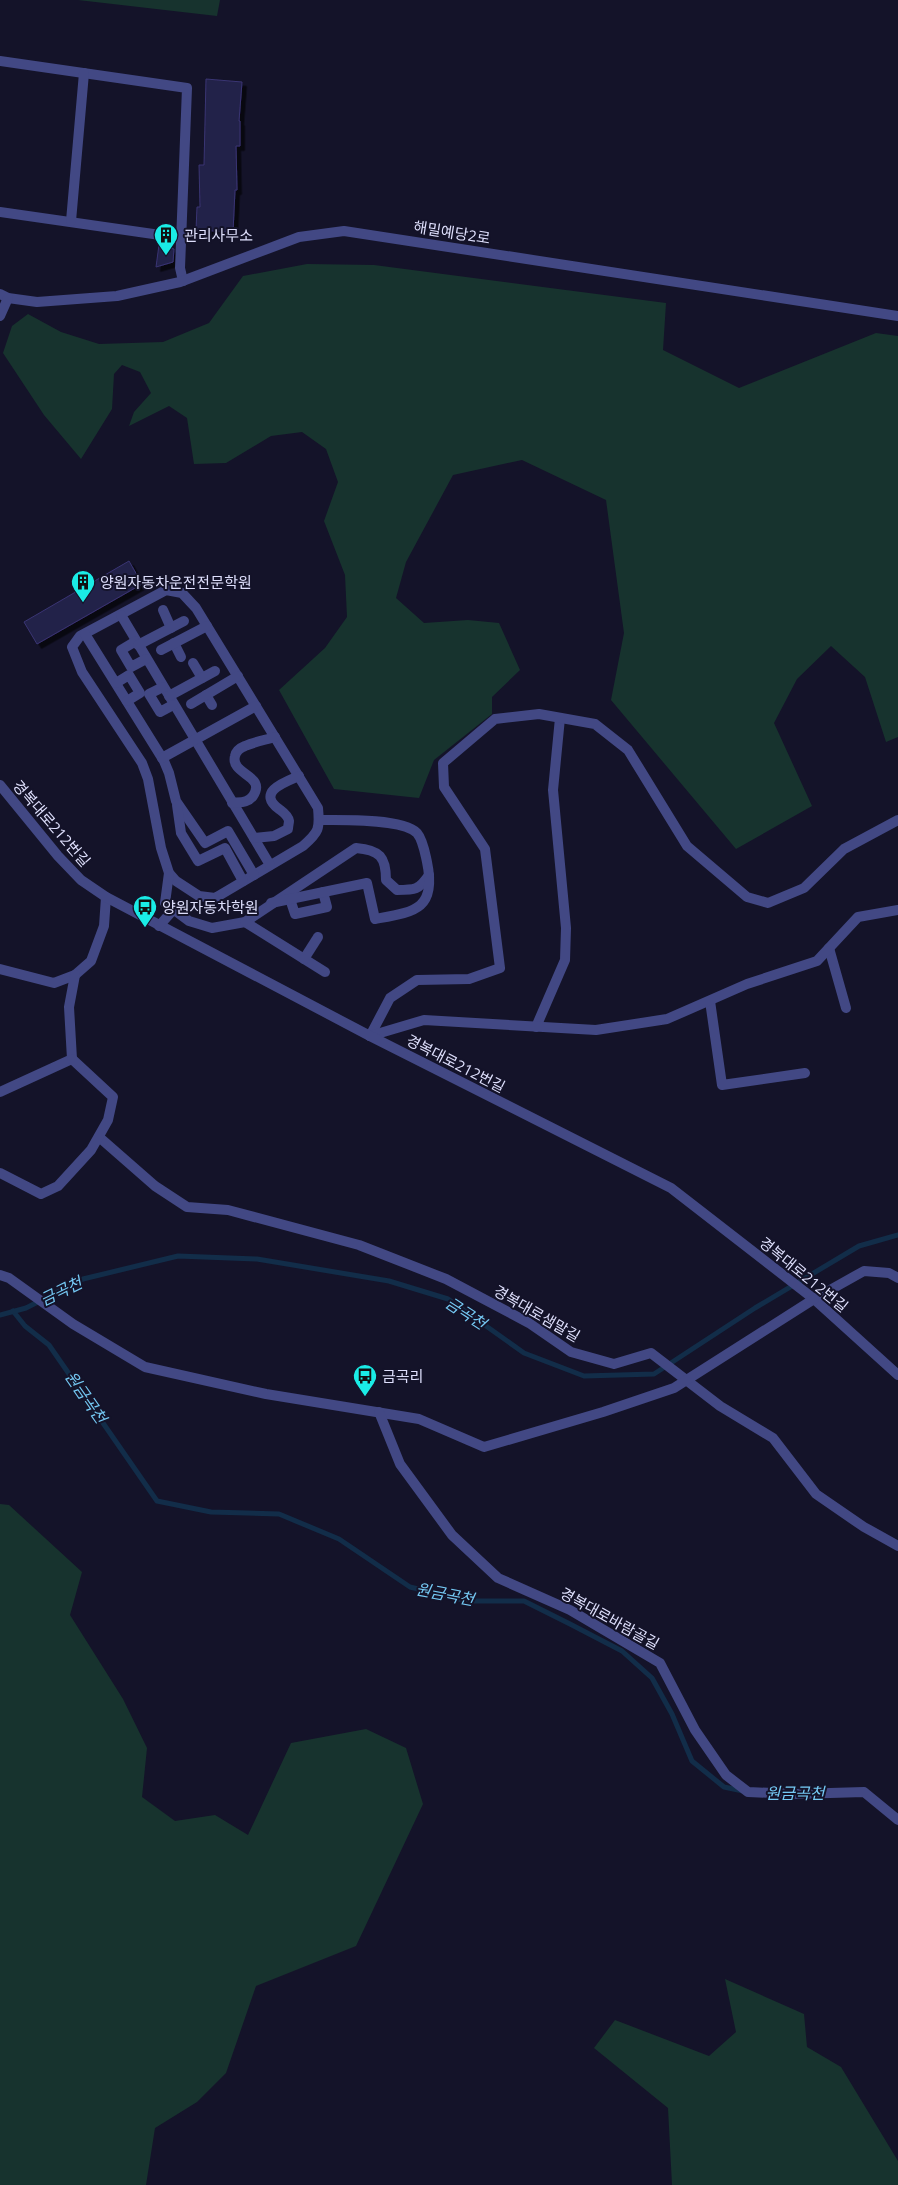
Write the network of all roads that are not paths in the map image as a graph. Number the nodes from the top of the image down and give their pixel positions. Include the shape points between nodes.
1 (0, 61) edge
2 (84, 73) junction
3 (0, 212) edge
4 (71, 221) junction
5 (181, 238) junction
6 (182, 281) junction
7 (4, 296) edge
8 (0, 316) edge
9 (898, 316) edge
10 (163, 610) dead end
11 (121, 615) junction
12 (184, 622) dead end
13 (207, 626) junction
14 (171, 628) junction
15 (85, 634) junction
16 (137, 643) junction
17 (174, 643) junction
18 (161, 650) dead end
19 (180, 657) dead end
20 (146, 659) junction
21 (193, 663) dead end
22 (215, 671) dead end
23 (238, 676) junction
24 (202, 678) junction
25 (116, 683) junction
26 (163, 687) junction
27 (206, 695) junction
28 (127, 701) junction
29 (171, 701) junction
30 (192, 704) dead end
31 (212, 705) dead end
32 (256, 706) junction
33 (560, 718) junction
34 (275, 737) junction
35 (195, 741) junction
36 (162, 758) junction
37 (299, 776) junction
38 (0, 785) edge
39 (176, 801) junction
40 (232, 803) junction
41 (319, 820) junction
42 (898, 820) edge
43 (254, 838) junction
44 (270, 865) junction
45 (169, 873) junction
46 (430, 874) junction
47 (254, 875) junction
48 (243, 881) junction
49 (323, 892) junction
50 (106, 897) junction
51 (290, 899) junction
52 (272, 903) junction
53 (174, 909) junction
54 (898, 910) edge
55 (245, 922) junction
56 (159, 926) junction
57 (318, 937) dead end
58 (829, 948) junction
59 (304, 959) junction
60 (0, 969) edge
61 (325, 972) dead end
62 (76, 975) junction
63 (710, 1001) junction
64 (846, 1008) dead end
65 (536, 1027) junction
66 (370, 1036) junction
67 (72, 1059) junction
68 (805, 1072) dead end
69 (0, 1092) edge
70 (99, 1137) junction
71 (0, 1174) edge
72 (0, 1275) edge
73 (898, 1278) edge
74 (814, 1299) junction
75 (898, 1375) edge
76 (682, 1378) junction
77 (379, 1412) junction
78 (898, 1546) edge
79 (898, 1820) edge

1 - 2 street
2 - 4 street
2 - 5 street via 187,88
3 - 4 street
4 - 5 street
5 - 6 street
6 - 7 street, 해밀예당2로 via 117,296 81,300 37,302
6 - 9 street, 해밀예당2로 via 299,237 344,231
7 - 8 street, 해밀예당2로
10 - 14 street
11 - 13 street via 166,590 182,593
11 - 15 street
11 - 16 street
12 - 14 street
13 - 17 street
13 - 23 street
14 - 16 street
15 - 25 street
15 - 45 street via 72,647 82,672 142,763
16 - 20 street
16 - 20 street via 121,650 131,668
17 - 18 street
17 - 19 street
20 - 26 street
21 - 24 street
22 - 24 street
23 - 27 street
23 - 32 street
24 - 29 street
25 - 28 street
25 - 28 street via 129,675 140,693
26 - 29 street
26 - 29 street via 149,694 160,712
27 - 30 street
27 - 31 street
28 - 36 street
29 - 35 street
32 - 34 street
32 - 35 street
33 - 42 street via 595,724 628,750 687,846 747,897 768,903 804,888 844,849
33 - 65 street via 553,790 566,928 565,960
33 - 66 street via 539,714 496,719 444,763 444,786 486,849 500,968 469,979 417,980 390,998
34 - 37 street
34 - 40 street via 236,751 236,766 254,780 256,791 244,802
35 - 36 street
35 - 40 street
36 - 39 street
37 - 41 street via 318,808
37 - 43 street via 281,783 272,792 274,804 286,813 288,828 274,836
38 - 50 street, 경복대로212번길 via 58,856 81,880
39 - 47 street via 205,843 228,831
39 - 48 street via 180,832 198,862 225,848
40 - 43 street
41 - 44 street via 320,826 314,836
41 - 46 street via 369,820 417,833
43 - 44 street
44 - 47 street
45 - 48 street via 199,896 215,898
45 - 53 street via 165,903
46 - 49 street via 425,902 410,912 375,919 367,883
46 - 52 street via 422,886 413,890 397,890 386,880 386,865 381,855 356,848
47 - 48 street
49 - 51 street
49 - 51 street via 327,907 295,914
50 - 56 street, 경복대로212번길
50 - 62 street via 104,926 91,961
51 - 52 street
52 - 55 street
53 - 55 street via 189,921 212,928
53 - 56 street
54 - 58 street via 858,917
55 - 59 street
56 - 66 street, 경복대로212번길
57 - 59 street
58 - 63 street via 816,962 747,984
58 - 64 street
59 - 61 street
60 - 62 street via 54,983
62 - 67 street via 69,1007
63 - 65 street via 667,1020 596,1030
63 - 68 street via 722,1085
65 - 66 street via 424,1020
66 - 74 street, 경복대로212번길 via 671,1188
67 - 69 street
67 - 70 street via 113,1097 108,1120
70 - 71 street via 92,1150 58,1186 40,1194
70 - 76 street, 경복대로샘말길 via 155,1186 187,1207 228,1210 359,1245 446,1279 529,1323 571,1352 614,1364 651,1353
72 - 77 street via 144,1367 266,1394
73 - 74 street via 889,1273 864,1271
74 - 75 street, 경복대로212번길
74 - 76 street
76 - 77 street via 674,1388 484,1447 419,1419
76 - 78 street, 경복대로샘말길 via 720,1406 774,1438 816,1494
77 - 79 street, 경복대로바람골길 via 400,1464 452,1535 498,1578 570,1610 660,1663 695,1730 726,1775 748,1792 864,1792

